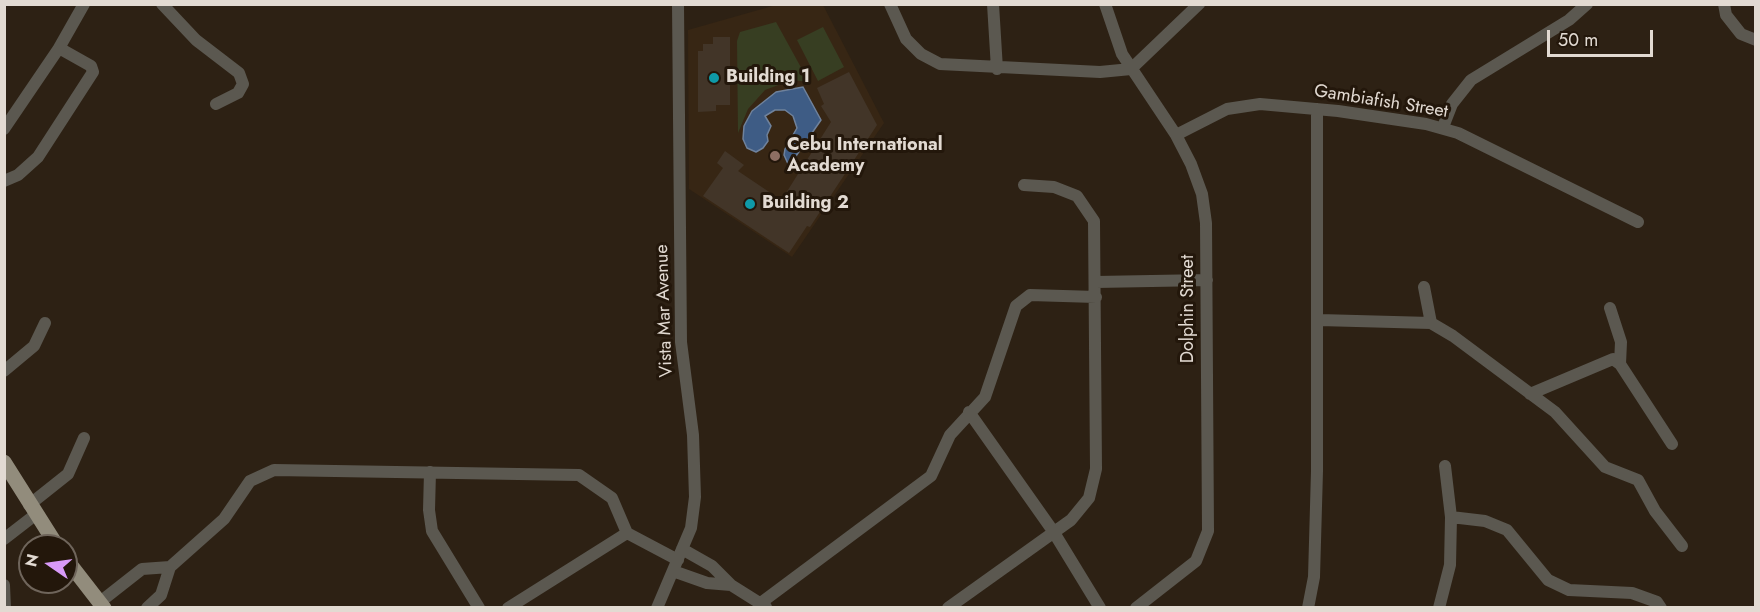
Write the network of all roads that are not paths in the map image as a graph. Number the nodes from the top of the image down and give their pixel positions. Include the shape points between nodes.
1 (84, 4) edge
2 (162, 4) edge
3 (678, 4) edge
4 (890, 4) edge
5 (993, 4) edge
6 (1105, 4) edge
7 (1199, 4) edge
8 (1587, 4) edge
9 (1724, 4) edge
10 (1755, 40) edge
11 (59, 48) junction
12 (997, 69) junction
13 (1131, 69) junction
14 (216, 104) dead end
15 (1317, 109) junction
16 (1443, 127) junction
17 (4, 129) edge
18 (1176, 135) junction
19 (4, 181) edge
20 (1024, 185) dead end
21 (1638, 222) dead end
22 (1207, 280) junction
23 (1096, 282) junction
24 (1424, 287) dead end
25 (1096, 297) junction
26 (1610, 308) dead end
27 (1319, 320) junction
28 (45, 323) dead end
29 (1431, 323) junction
30 (1620, 363) junction
31 (4, 371) edge
32 (1530, 394) junction
33 (969, 412) junction
34 (84, 438) dead end
35 (1672, 444) dead end
36 (4, 462) edge
37 (1445, 466) dead end
38 (430, 471) junction
39 (32, 510) junction
40 (1451, 517) junction
41 (1053, 531) junction
42 (627, 533) junction
43 (49, 534) edge
44 (4, 539) edge
45 (1682, 546) dead end
46 (678, 560) junction
47 (170, 567) junction
48 (78, 574) edge
49 (4, 585) edge
50 (730, 585) junction
51 (102, 605) edge
52 (764, 605) edge
53 (5, 608) edge
54 (147, 608) edge
55 (479, 608) edge
56 (508, 608) edge
57 (657, 608) edge
58 (948, 608) edge
59 (1100, 608) edge
60 (1136, 608) edge
61 (1308, 608) edge
62 (1439, 608) edge
63 (1661, 608) edge

1 - 11 street
2 - 14 street via 196,40 239,73 243,84 238,93
3 - 46 street, Vista Mar Avenue via 681,342 693,435 695,497 694,518
4 - 12 street via 906,39 921,54 940,64
5 - 12 street
6 - 13 street, Dolphin Street
7 - 13 street
8 - 16 street via 1569,20 1471,80 1452,104
9 - 10 street via 1726,15 1741,34
11 - 17 street
11 - 19 street via 91,66 93,72 38,157 18,175
12 - 13 street
13 - 18 street, Dolphin Street
15 - 16 street, Gambiafish Street
15 - 18 street, Gambiafish Street via 1244,105 1227,109
15 - 27 street
16 - 21 street, Gambiafish Street
18 - 22 street, Dolphin Street via 1202,194
20 - 23 street via 1054,187 1077,196 1094,221
22 - 23 street
22 - 60 street, Dolphin Street via 1208,531 1196,561
23 - 25 street
24 - 29 street
25 - 33 street via 1030,295 1016,306 985,397
25 - 41 street via 1096,469 1089,498 1071,520
26 - 30 street via 1621,342
27 - 29 street
27 - 61 street via 1314,577
28 - 31 street via 34,346
29 - 32 street
30 - 32 street via 1613,359
30 - 35 street
32 - 45 street via 1554,412 1605,468 1638,480 1666,528
33 - 41 street
33 - 52 street via 950,435 931,476
34 - 39 street via 68,474
36 - 39 main road
37 - 40 street
38 - 42 street via 579,475 612,498
38 - 47 street via 274,470 250,481 224,519
38 - 55 street via 432,531
39 - 43 main road
39 - 44 street
40 - 62 street via 1449,565
40 - 63 street via 1485,521 1507,530 1548,580 1569,590 1632,593 1657,602
41 - 58 street
41 - 59 street
42 - 46 street
42 - 56 street
46 - 50 street via 707,583
46 - 50 street via 712,566
46 - 57 street, Vista Mar Avenue
47 - 51 street via 142,569
47 - 54 street via 161,595
48 - 51 main road
49 - 53 street
50 - 52 street

